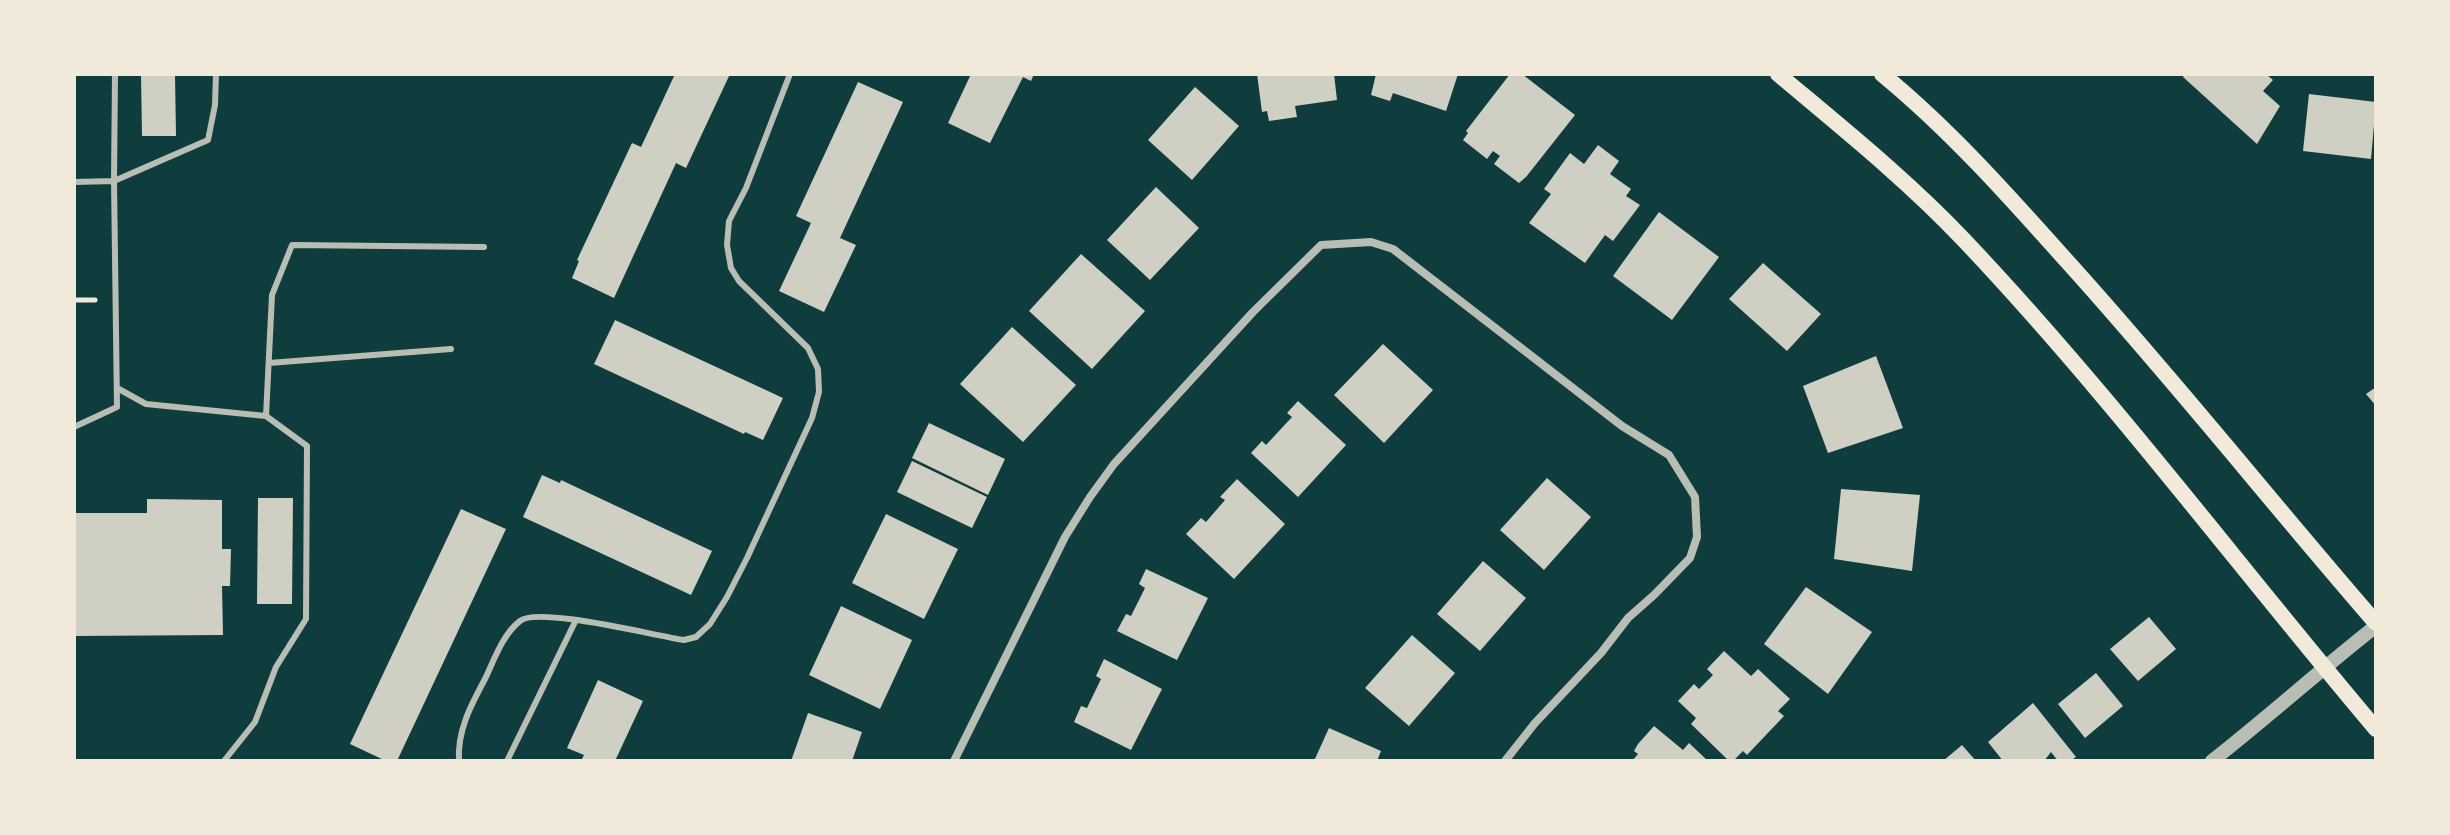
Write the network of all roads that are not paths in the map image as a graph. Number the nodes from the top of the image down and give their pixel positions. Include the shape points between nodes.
1 (115, 74) edge
2 (216, 74) edge
3 (790, 74) edge
4 (1778, 74) edge
5 (1882, 74) edge
6 (114, 181) junction
7 (74, 182) edge
8 (484, 247) dead end
9 (451, 349) dead end
10 (269, 363) junction
11 (117, 388) junction
12 (266, 416) junction
13 (74, 427) edge
14 (575, 622) junction
15 (2376, 624) edge
16 (2323, 667) junction
17 (2376, 729) edge
18 (224, 761) edge
19 (459, 761) edge
20 (507, 761) edge
21 (954, 761) edge
22 (1505, 761) edge
23 (2212, 761) edge

1 - 6 lane
2 - 6 lane via 208,140
3 - 14 lane via 729,221 727,243 739,281 808,348 818,369 812,418 741,571 710,624 696,637 684,640
4 - 16 main road via 1961,237 2074,360
5 - 15 main road via 2003,190 2084,279
6 - 7 lane
6 - 11 lane
8 - 10 lane via 292,245 272,295
9 - 10 lane
10 - 12 lane
11 - 12 lane via 146,404
11 - 13 lane via 117,407
12 - 18 lane via 307,446 306,619 276,667 255,722
14 - 19 lane via 533,615 514,627 466,716
14 - 20 lane
15 - 16 street
16 - 17 main road
16 - 23 street
21 - 22 street via 1065,537 1114,464 1321,245 1371,242 1393,249 1622,426 1669,455 1695,497 1697,537 1690,558 1628,618

